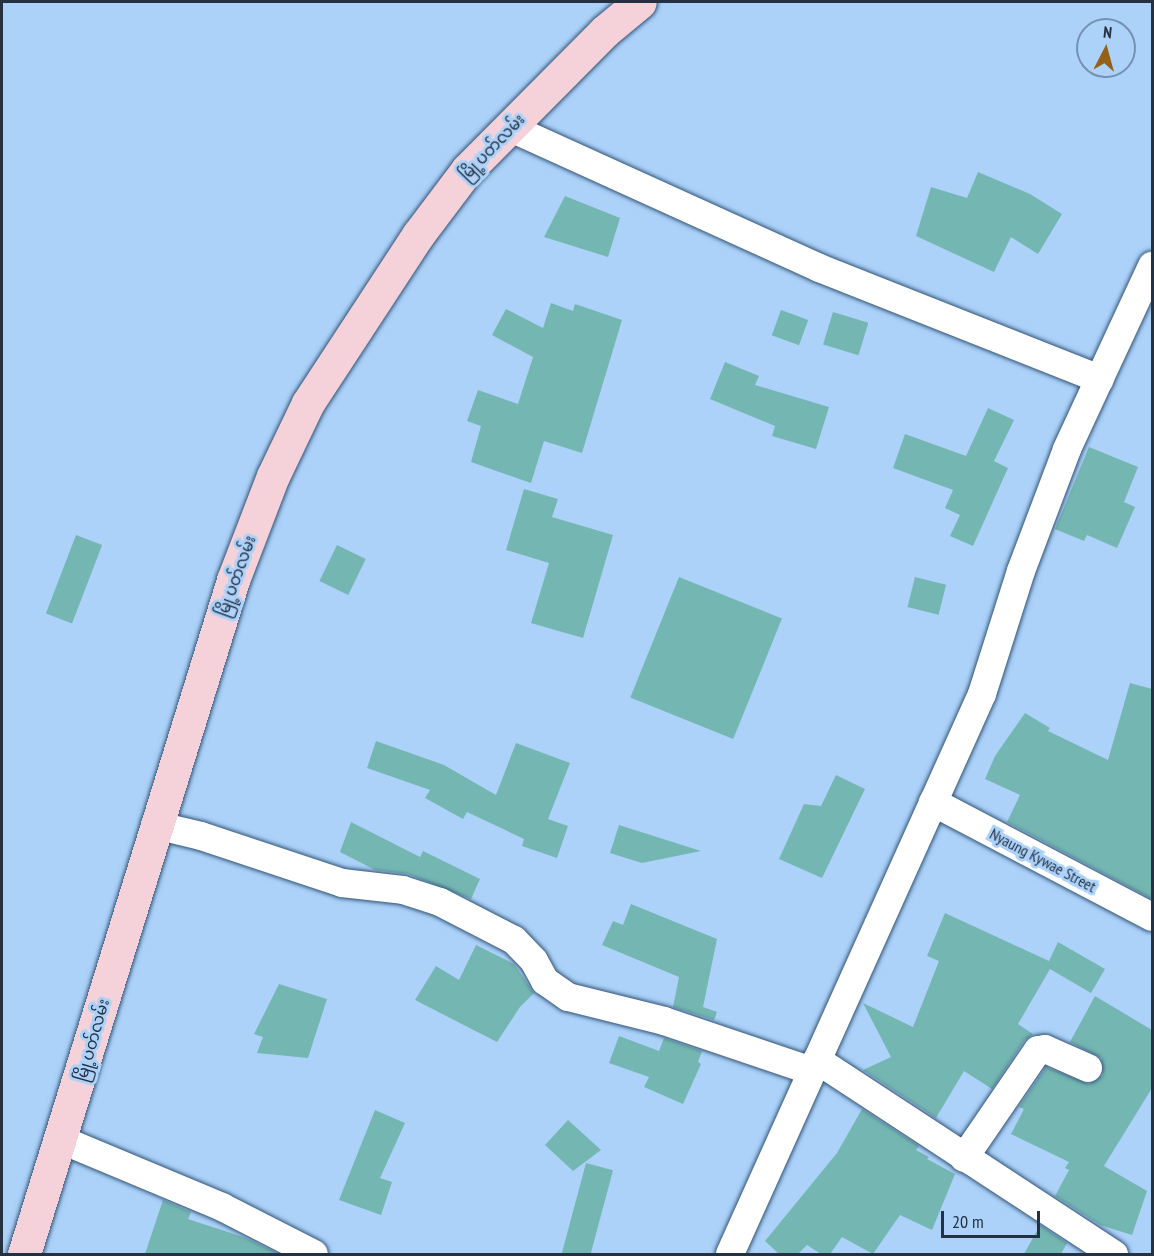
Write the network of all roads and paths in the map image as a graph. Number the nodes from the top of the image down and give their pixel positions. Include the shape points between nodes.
1 (640, 2) edge
2 (511, 128) junction
3 (1152, 266) edge
4 (1100, 379) junction
5 (933, 802) junction
6 (155, 825) junction
7 (1152, 917) edge
8 (814, 1066) junction
9 (1088, 1068) dead end
10 (63, 1140) junction
11 (964, 1158) junction
12 (24, 1254) edge
13 (314, 1254) edge
14 (730, 1254) edge
15 (1114, 1254) edge

1 - 2 main road, မြို့ပတ်လမ်း via 564,71
2 - 4 street via 819,268
2 - 6 main road, မြို့ပတ်လမ်း via 467,170 418,235 308,404 273,476 233,580
3 - 4 street
4 - 5 street via 1067,449 1021,571 982,694
5 - 7 street, Nyaung Kywae Street
5 - 8 street
6 - 8 street via 201,836 342,883 403,890 440,902 514,940 534,961 545,981 568,997
6 - 10 main road, မြို့ပတ်လမ်း
8 - 11 street
8 - 14 street
9 - 11 street via 1045,1049 1038,1050
10 - 12 main road, မြို့ပတ်လမ်း
10 - 13 street via 222,1207
11 - 15 street

